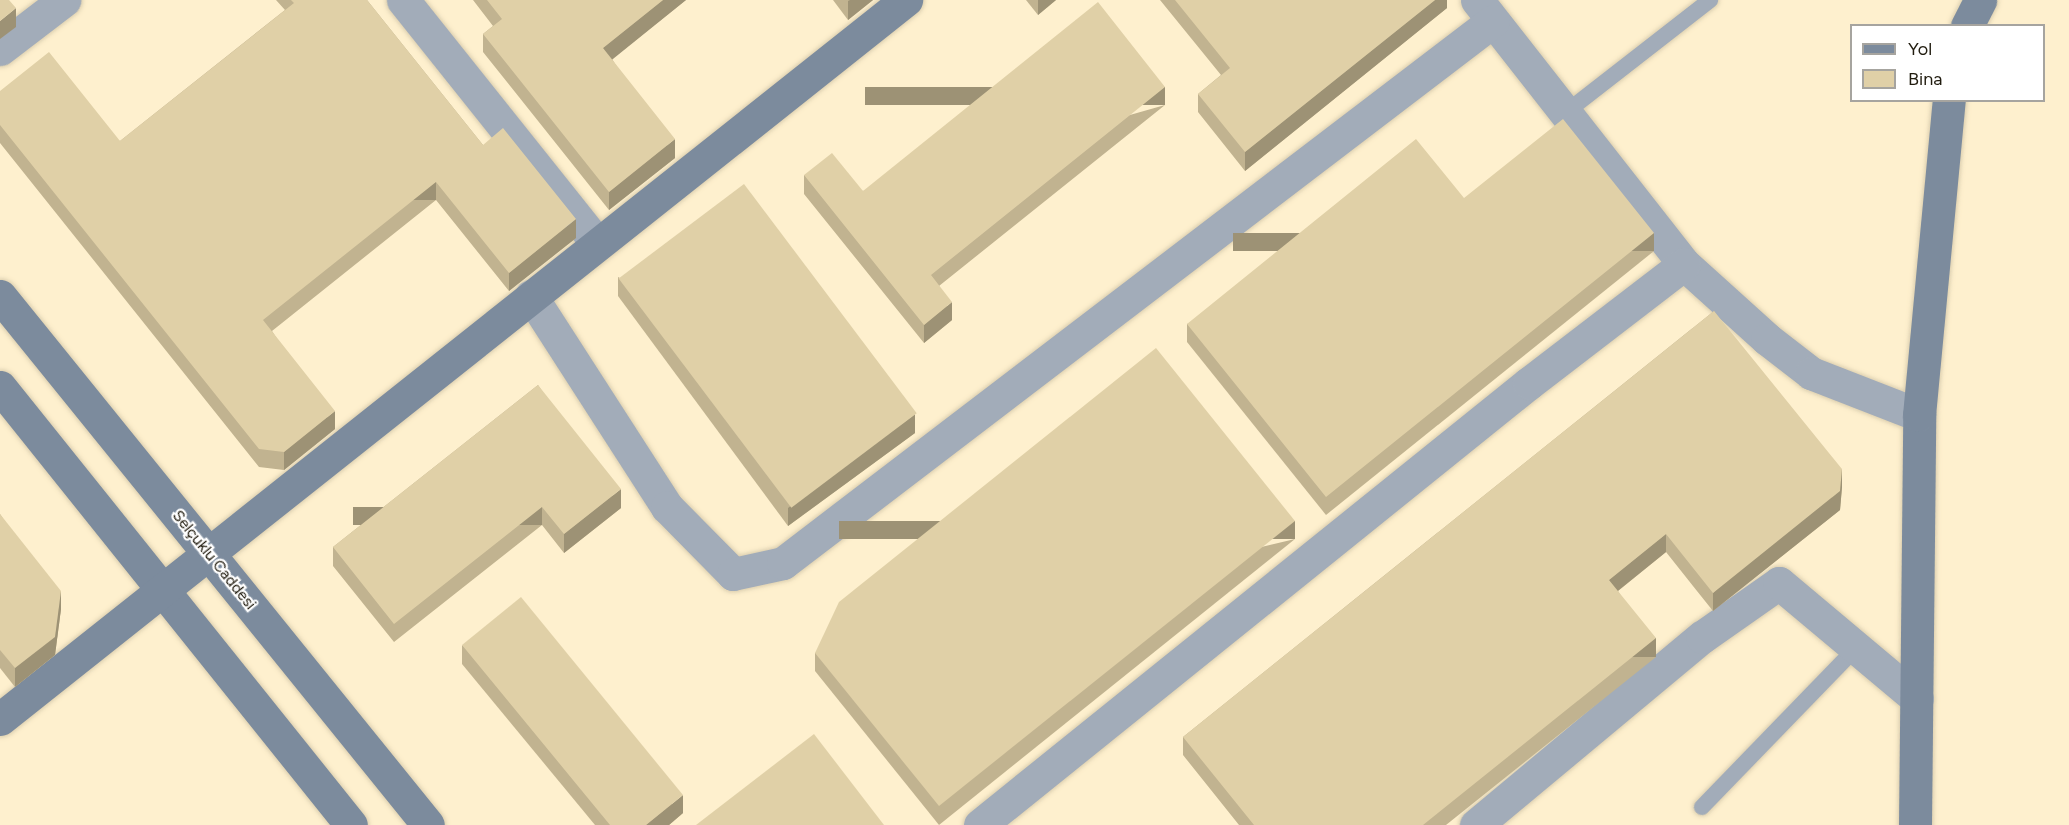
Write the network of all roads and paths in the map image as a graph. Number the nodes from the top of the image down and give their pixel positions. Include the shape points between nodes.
1 (64, 0) edge
2 (403, 0) edge
3 (906, 0) edge
4 (1710, 0) edge
5 (1980, 0) edge
6 (1485, 11) edge
7 (1968, 24) edge
8 (0, 49) edge
9 (1949, 102) edge
10 (1565, 113) junction
11 (597, 243) junction
12 (1684, 264) junction
13 (0, 296) edge
14 (531, 296) junction
15 (0, 387) edge
16 (1919, 415) junction
17 (207, 552) junction
18 (161, 588) junction
19 (1856, 648) junction
20 (1917, 699) junction
21 (0, 719) edge
22 (1702, 807) dead end
23 (351, 825) edge
24 (428, 825) edge
25 (980, 825) edge
26 (1476, 825) edge
27 (1915, 825) edge

1 - 8 street
2 - 11 street
3 - 11 street
4 - 10 lane
5 - 7 street
6 - 10 street
6 - 14 street via 783,563 733,574 667,507
9 - 16 street
10 - 12 street
11 - 14 street
12 - 16 street via 1811,373
12 - 25 street via 1529,383
13 - 17 street, Selçuklu Caddesi
14 - 17 street
15 - 18 street
16 - 20 street
17 - 18 street
17 - 24 street, Selçuklu Caddesi
18 - 21 street
18 - 23 street
19 - 20 street
19 - 22 lane
19 - 26 street via 1779,584 1702,637
20 - 27 street

